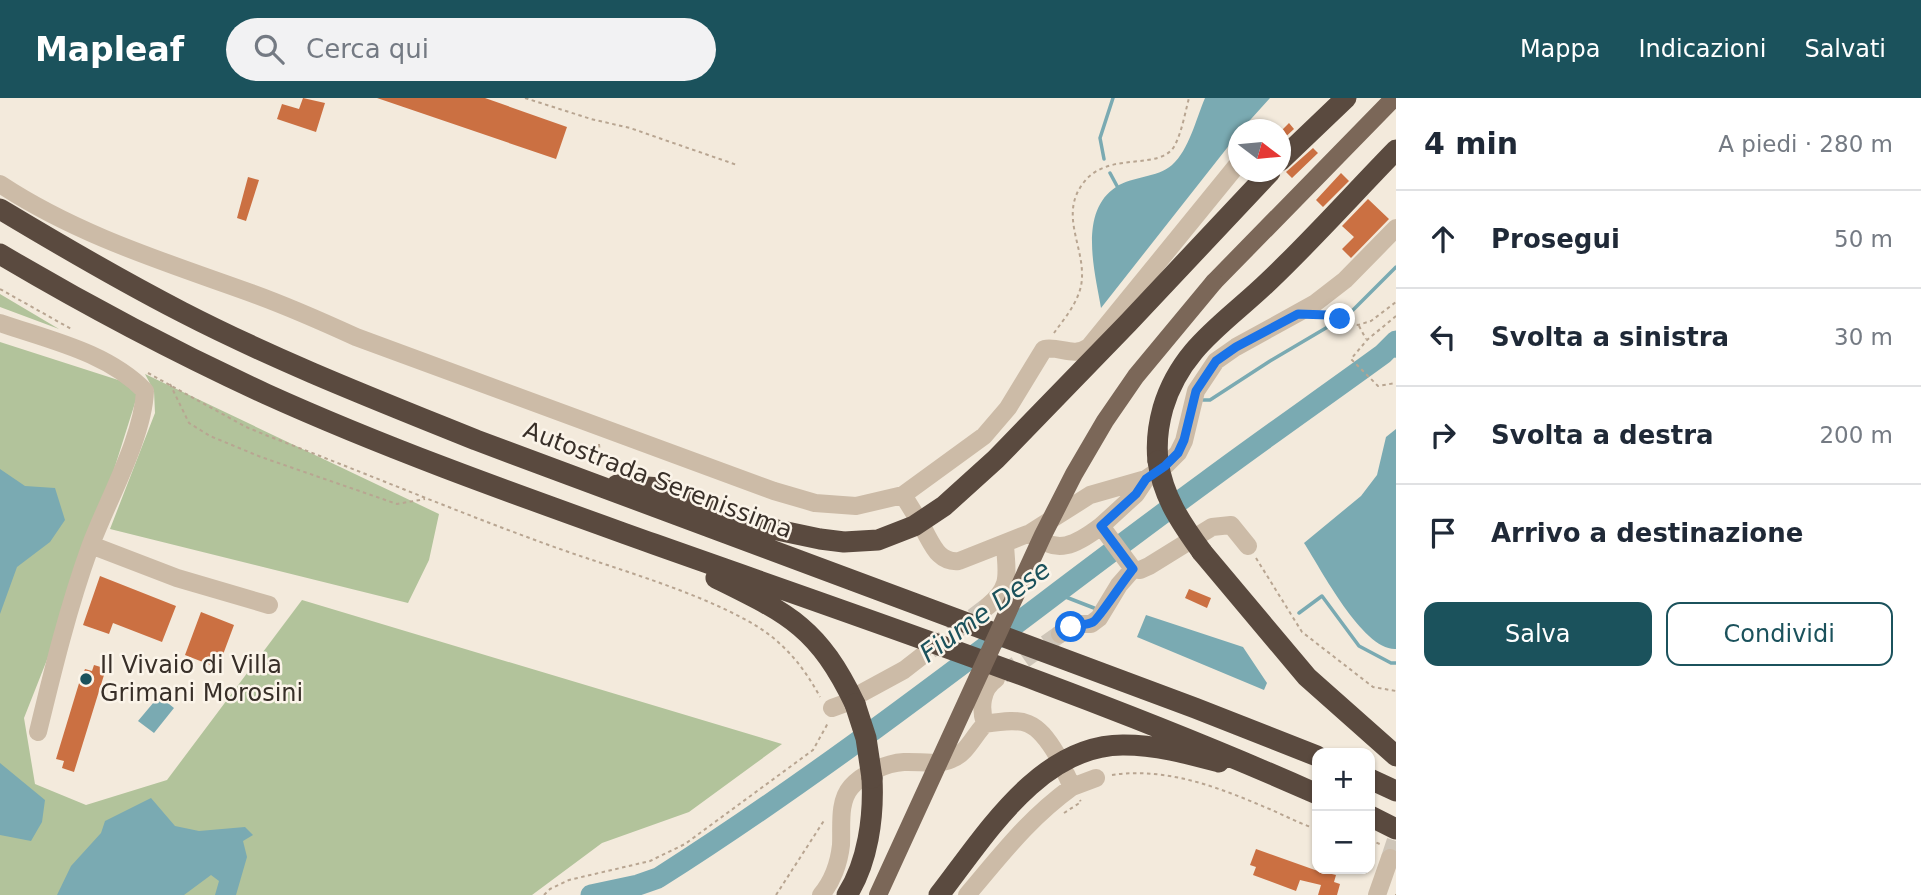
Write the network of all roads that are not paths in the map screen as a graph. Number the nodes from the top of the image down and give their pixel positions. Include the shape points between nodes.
1 (1346, 98) edge
2 (1394, 98) edge
3 (1291, 150) edge
4 (1396, 150) edge
5 (1228, 176) edge
6 (1261, 182) edge
7 (0, 184) edge
8 (0, 209) edge
9 (1396, 228) edge
10 (0, 254) edge
11 (0, 323) edge
12 (1146, 479) junction
13 (594, 484) junction
14 (903, 495) junction
15 (580, 517) junction
16 (1104, 530) junction
17 (1030, 533) junction
18 (1005, 543) junction
19 (91, 545) junction
20 (1248, 546) road end
21 (1131, 566) junction
22 (269, 605) dead end
23 (988, 606) tunnel mouth
24 (1060, 634) tunnel mouth
25 (922, 656) tunnel mouth
26 (998, 673) junction
27 (847, 703) junction
28 (985, 724) junction
29 (38, 732) dead end
30 (1312, 753) edge
31 (1057, 755) dead end
32 (1396, 756) edge
33 (1096, 778) road end
34 (1375, 781) edge
35 (1396, 791) edge
36 (1312, 793) edge
37 (1312, 794) edge
38 (1375, 819) edge
39 (1396, 829) edge
40 (1390, 858) dead end
41 (821, 895) edge
42 (847, 895) edge
43 (878, 895) edge
44 (939, 895) edge
45 (967, 895) edge
46 (1377, 895) edge

1 - 3 highway
2 - 43 main road, bridge via 1214,282 1105,421 1042,535
4 - 32 highway, bridge via 1185,360 1159,423 1158,461 1166,496 1202,552 1307,677
5 - 14 street via 1089,347 1070,353 1044,349 1008,408 984,436
6 - 13 highway via 996,458 944,506 914,526 878,540 820,539 763,527 661,488
7 - 14 street via 24,200 158,261 774,491 815,503 856,506
8 - 13 highway, Autostrada Serenissima via 184,313 292,364
9 - 12 street via 1345,280 1298,314 1216,361 1196,391 1182,447
10 - 15 highway via 266,393
11 - 19 street via 87,353 130,376 145,391 138,428
12 - 16 street
12 - 17 street via 1090,495
13 - 30 highway, Autostrada Serenissima
14 - 18 street via 943,559 959,561
15 - 26 highway via 961,653
15 - 27 highway via 627,543 710,575 802,626 840,674
16 - 17 street via 1072,545 1049,546
16 - 21 street
17 - 18 street
18 - 23 street via 1005,588
19 - 22 street via 177,578
19 - 29 street via 65,620
20 - 21 street via 1231,525 1212,527 1149,566
21 - 24 street via 1099,618
25 - 27 street
26 - 28 street via 984,698 981,712
26 - 36 highway via 1221,751
27 - 42 highway, bridge via 866,738 873,794 868,838
28 - 31 street via 1024,722 1044,734
28 - 41 street via 953,759 882,767 850,788 843,801 841,849
33 - 45 street via 1069,781
34 - 35 highway
37 - 44 highway via 1275,786 1221,763 1148,746 1089,750 1058,764 1018,796
38 - 39 highway
40 - 46 street

